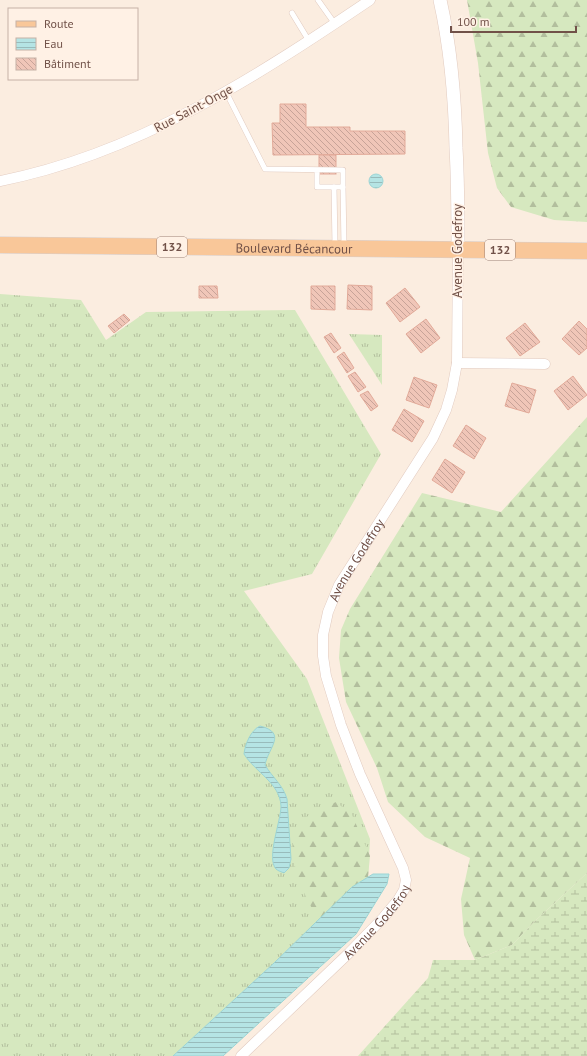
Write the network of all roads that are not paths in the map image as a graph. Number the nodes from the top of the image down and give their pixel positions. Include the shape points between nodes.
1 (318, 0) edge
2 (370, 0) edge
3 (440, 0) edge
4 (292, 13) dead end
5 (335, 24) junction
6 (309, 41) junction
7 (226, 92) junction
8 (317, 170) junction
9 (0, 181) edge
10 (334, 187) junction
11 (344, 187) junction
12 (0, 245) edge
13 (340, 248) junction
14 (458, 249) junction
15 (587, 251) edge
16 (457, 363) junction
17 (545, 364) dead end
18 (241, 1056) edge

1 - 5 lane
2 - 5 street, Rue Saint-Onge
3 - 14 street, Avenue Godefroy via 454,90
4 - 6 lane
5 - 6 street, Rue Saint-Onge
6 - 7 street, Rue Saint-Onge
7 - 8 lane via 265,169
7 - 9 street, Rue Saint-Onge via 156,129 116,146 68,163
8 - 10 lane via 317,187
8 - 11 lane via 343,170
10 - 11 lane
10 - 13 lane
11 - 13 lane
12 - 13 main road, Boulevard Bécancour / 132
13 - 14 main road, Boulevard Bécancour / 132
14 - 15 main road, Boulevard Bécancour / 132
14 - 16 street, Avenue Godefroy
16 - 17 street
16 - 18 street, Avenue Godefroy via 450,398 440,425 339,585 328,612 322,642 324,670 333,701 360,774 403,868 405,886 395,904 373,930

